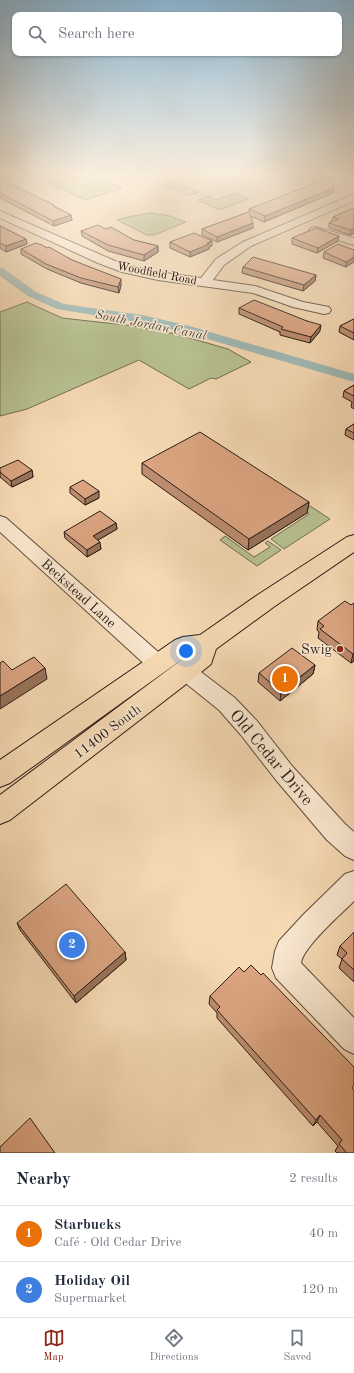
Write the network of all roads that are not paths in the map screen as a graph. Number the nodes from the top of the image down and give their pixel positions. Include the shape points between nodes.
1 (25, 227) edge
2 (285, 227) edge
3 (309, 227) edge
4 (354, 242) edge
5 (205, 282) junction
6 (324, 310) dead end
7 (0, 522) edge
8 (354, 542) edge
9 (205, 644) junction
10 (158, 664) junction
11 (185, 671) junction
12 (0, 774) edge
13 (0, 811) edge
14 (354, 848) edge
15 (354, 883) edge
16 (354, 1039) edge

1 - 5 street, Woodfield Road via 106,262 148,274
2 - 5 street via 230,254 212,271
3 - 4 street
5 - 6 street, Woodfield Road via 255,290 299,306
7 - 10 street, Beckstead Lane
8 - 9 main road
9 - 10 main road, 11400 South via 183,646
9 - 11 main road, 11400 South via 202,658
10 - 12 main road, 11400 South
11 - 13 main road, 11400 South
11 - 14 street, Old Cedar Drive via 227,704 284,774 336,832
15 - 16 street via 289,951 286,968

